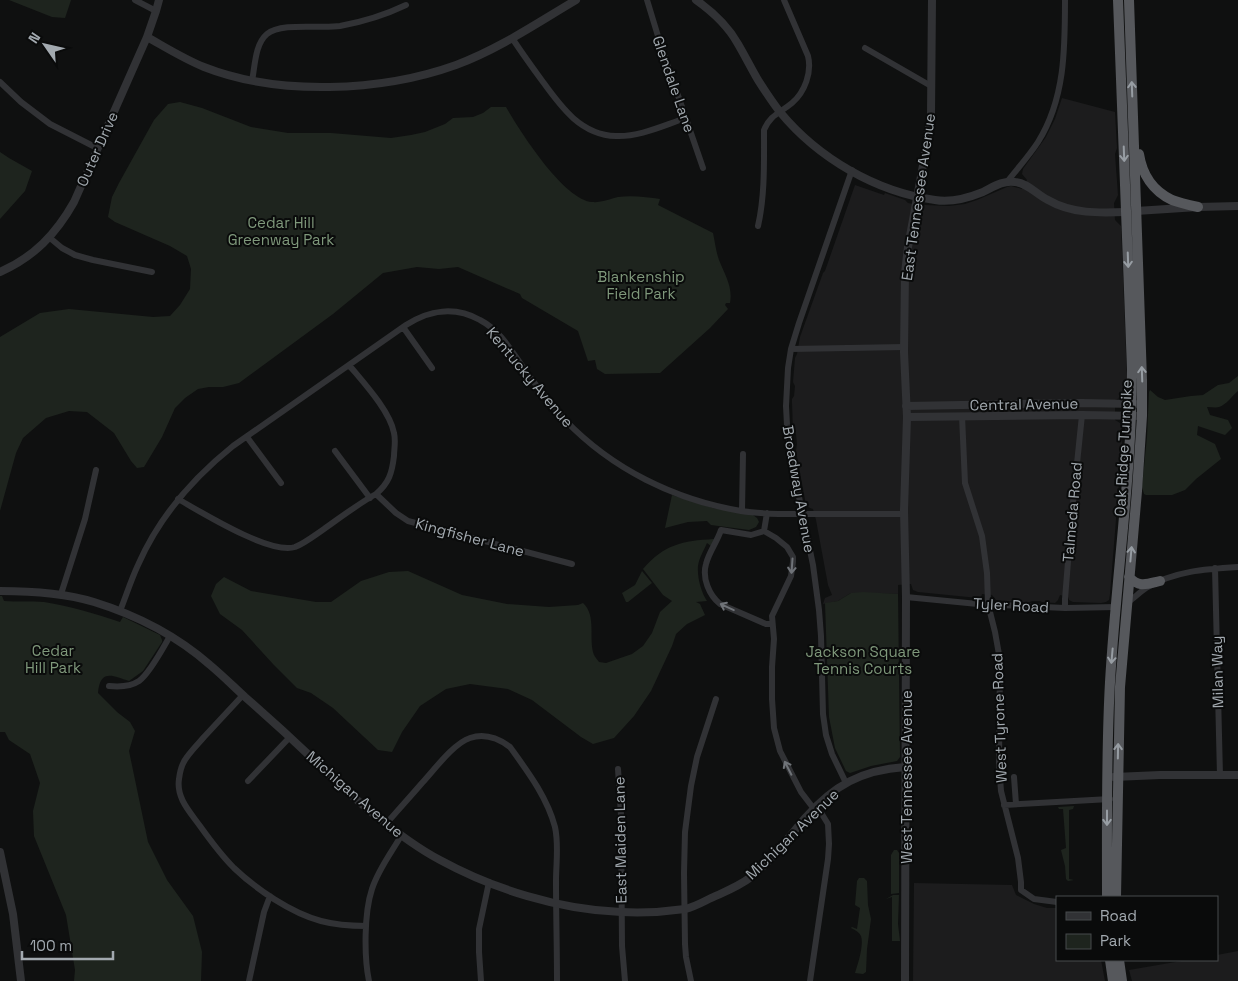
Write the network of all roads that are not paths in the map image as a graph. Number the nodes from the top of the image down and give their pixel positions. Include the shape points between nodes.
1 (135, 0) edge
2 (158, 0) edge
3 (163, 0) edge
4 (576, 0) edge
5 (647, 0) edge
6 (696, 0) edge
7 (784, 0) edge
8 (932, 0) edge
9 (1065, 0) edge
10 (406, 5) dead end
11 (1118, 5) edge
12 (1129, 5) edge
13 (156, 11) junction
14 (147, 37) junction
15 (512, 38) junction
16 (865, 48) dead end
17 (252, 81) junction
18 (0, 82) edge
19 (931, 86) junction
20 (1127, 111) junction
21 (780, 112) junction
22 (686, 118) junction
23 (1133, 123) junction
24 (97, 148) junction
25 (703, 168) dead end
26 (852, 170) junction
27 (1007, 182) junction
28 (917, 197) junction
29 (1238, 206) edge
30 (1198, 207) junction
31 (1131, 212) junction
32 (758, 226) dead end
33 (50, 238) junction
34 (0, 272) edge
35 (152, 272) dead end
36 (403, 327) junction
37 (904, 347) junction
38 (791, 349) junction
39 (349, 365) junction
40 (432, 368) dead end
41 (1082, 403) junction
42 (1037, 404) junction
43 (928, 405) junction
44 (962, 405) junction
45 (1137, 405) junction
46 (906, 406) junction
47 (1082, 415) junction
48 (962, 416) junction
49 (1038, 416) junction
50 (1131, 416) junction
51 (1142, 416) junction
52 (907, 417) junction
53 (928, 417) junction
54 (247, 437) junction
55 (335, 451) dead end
56 (743, 454) dead end
57 (96, 470) dead end
58 (281, 483) dead end
59 (373, 496) junction
60 (178, 499) junction
61 (742, 511) junction
62 (767, 513) junction
63 (803, 514) junction
64 (904, 514) junction
65 (764, 531) junction
66 (572, 564) dead end
67 (1238, 567) edge
68 (1215, 568) junction
69 (1129, 577) junction
70 (1160, 581) junction
71 (0, 591) edge
72 (61, 594) junction
73 (906, 597) junction
74 (988, 604) junction
75 (1121, 605) junction
76 (1065, 608) junction
77 (120, 611) junction
78 (772, 624) junction
79 (170, 636) junction
80 (109, 686) dead end
81 (243, 695) junction
82 (716, 699) dead end
83 (290, 737) junction
84 (906, 767) junction
85 (618, 769) dead end
86 (1238, 775) edge
87 (1220, 776) junction
88 (1014, 777) dead end
89 (1112, 777) junction
90 (248, 780) dead end
91 (846, 783) junction
92 (1112, 799) junction
93 (1016, 804) junction
94 (1004, 805) junction
95 (814, 809) junction
96 (386, 824) junction
97 (401, 836) junction
98 (0, 852) edge
99 (489, 882) junction
100 (270, 896) junction
101 (1106, 896) edge
102 (1116, 896) edge
103 (1056, 902) edge
104 (557, 904) junction
105 (684, 909) junction
106 (621, 912) junction
107 (366, 926) junction
108 (1110, 961) edge
109 (1119, 961) edge
110 (21, 981) edge
111 (249, 981) edge
112 (369, 981) edge
113 (481, 981) edge
114 (557, 981) edge
115 (625, 981) edge
116 (691, 981) edge
117 (810, 981) edge
118 (905, 981) edge
119 (1113, 981) edge
120 (1122, 981) edge

1 - 13 street
2 - 13 street, Outer Drive
3 - 13 street
4 - 15 street
5 - 22 street, Glendale Lane
6 - 21 street via 732,34
7 - 21 street via 810,64 802,90
8 - 19 street, East Tennessee Avenue
9 - 27 street via 1063,68 1057,100 1038,142
10 - 17 street via 352,24 273,30 263,38 258,48
11 - 12 highway
11 - 20 highway, Oak Ridge Turnpike
20 -> 12 highway, Oak Ridge Turnpike
13 - 14 street, Outer Drive
14 - 17 street via 203,67
14 - 24 street, Outer Drive
15 - 17 street via 456,65 373,84 318,87
15 - 22 street via 562,107 573,119 596,133 629,135
16 - 19 street
18 - 24 street via 50,124
19 - 28 street, East Tennessee Avenue via 926,149
20 - 23 highway, Oak Ridge Turnpike
20 -> 31 highway, Oak Ridge Turnpike
21 - 26 street via 806,138
21 - 32 street via 770,118 764,130 763,193
22 - 25 street, Glendale Lane
23 - 30 highway via 1140,164 1148,180 1158,192 1172,200
23 - 31 highway, Oak Ridge Turnpike
24 - 33 street, Outer Drive via 72,204
26 - 28 street via 881,186
26 - 38 street, Broadway Avenue
27 - 28 street via 967,198 950,201
27 - 31 street via 1021,183 1048,201 1080,212
28 - 37 street, East Tennessee Avenue via 905,273
29 - 30 street
30 - 31 street
31 - 45 highway, Oak Ridge Turnpike via 1142,371
33 - 34 street, Outer Drive via 19,263
33 - 35 street via 75,255
36 - 39 street, Kentucky Avenue
36 - 40 street
36 - 61 street, Kentucky Avenue via 427,314 442,311 460,312 480,320 500,335 561,416 608,456 668,490 694,500
37 - 38 street
37 - 46 street, East Tennessee Avenue
38 - 63 street, Broadway Avenue via 787,425
39 - 54 street, Kentucky Avenue
39 - 59 street via 385,412 394,432 389,480
41 - 42 street, Central Avenue
41 - 45 street, Central Avenue
41 - 47 street
42 - 44 street, Central Avenue
42 - 49 street
43 - 44 street, Central Avenue
43 - 46 street, Central Avenue
43 - 53 street
44 - 48 street
45 - 50 highway, Oak Ridge Turnpike
45 - 51 highway, Oak Ridge Turnpike
46 - 52 street, East Tennessee Avenue
47 - 49 street, Central Avenue
47 - 50 street, Central Avenue
47 - 76 street, Talmeda Road
48 - 49 street, Central Avenue
48 - 53 street, Central Avenue
48 - 74 street, West Tyrone Road via 965,482 982,536
50 - 51 street, Central Avenue
50 - 75 highway, Oak Ridge Turnpike
69 -> 51 highway, Oak Ridge Turnpike
52 - 53 street, Central Avenue
52 - 64 street, East Tennessee Avenue
54 - 58 street
54 - 60 street, Kentucky Avenue via 215,461
55 - 59 street, Kingfisher Lane
56 - 61 street
57 - 72 street via 85,519
59 - 60 street via 314,536 295,547 285,548 236,531
59 - 66 street, Kingfisher Lane via 408,521
60 - 77 street, Kentucky Avenue via 160,523 142,557
61 - 62 street, Kentucky Avenue
62 - 63 street, Kentucky Avenue
62 - 65 street
63 - 64 street, Kentucky Avenue
63 - 91 street, Broadway Avenue via 819,610 826,735
64 - 73 street, West Tennessee Avenue
65 -> 78 street via 787,547 793,557 791,576 772,616
78 -> 65 street via 720,604 706,582 705,566 720,530 751,535
67 - 68 street
68 - 70 street via 1193,570
68 - 87 street, Milan Way
69 - 70 highway via 1141,584
69 - 75 highway, Oak Ridge Turnpike
70 - 75 street
71 - 72 street, Michigan Avenue
72 - 77 street, Michigan Avenue
73 - 74 street, Tyler Road
73 - 84 street, West Tennessee Avenue
74 - 76 street, Tyler Road
74 - 94 street, West Tyrone Road via 1000,660 999,777
75 - 76 street, Tyler Road
75 - 89 highway, Oak Ridge Turnpike via 1120,687
77 - 79 street, Michigan Avenue
95 -> 78 street via 801,792 780,751 774,728
79 - 80 street via 146,675 138,682
79 - 81 street, Michigan Avenue via 210,664
81 - 83 street, Michigan Avenue
81 - 100 street via 186,757 180,772 180,796 233,868
82 - 105 street via 691,786 685,832
83 - 90 street
83 - 96 street, Michigan Avenue
84 - 91 street, Michigan Avenue via 881,769
84 - 118 street, West Tennessee Avenue
85 - 106 street, East Maiden Lane
86 - 87 street
87 - 89 street
88 - 93 street
89 - 92 highway, Oak Ridge Turnpike
91 - 95 street, Michigan Avenue
92 - 93 street
92 -> 101 highway, Oak Ridge Turnpike
92 - 102 highway, Oak Ridge Turnpike
93 - 94 street
94 - 103 street, West Tyrone Road via 1018,858 1021,890 1034,899
95 - 105 street, Michigan Avenue via 752,876 727,892
95 - 117 street via 820,811 828,824 829,844
96 - 97 street, Michigan Avenue
96 - 104 street via 464,740 484,735 495,738 510,747 549,809 557,839
97 - 99 street, Michigan Avenue via 438,859
97 - 107 street via 371,890
98 - 110 street via 13,914
99 - 104 street, Michigan Avenue
99 - 113 street via 478,935
100 - 107 street via 320,921
100 - 111 street
104 - 106 street, Michigan Avenue
104 - 114 street
105 - 106 street, Michigan Avenue
105 - 116 street via 686,957
106 - 115 street, East Maiden Lane
107 - 112 street
108 - 119 highway
109 - 120 highway

